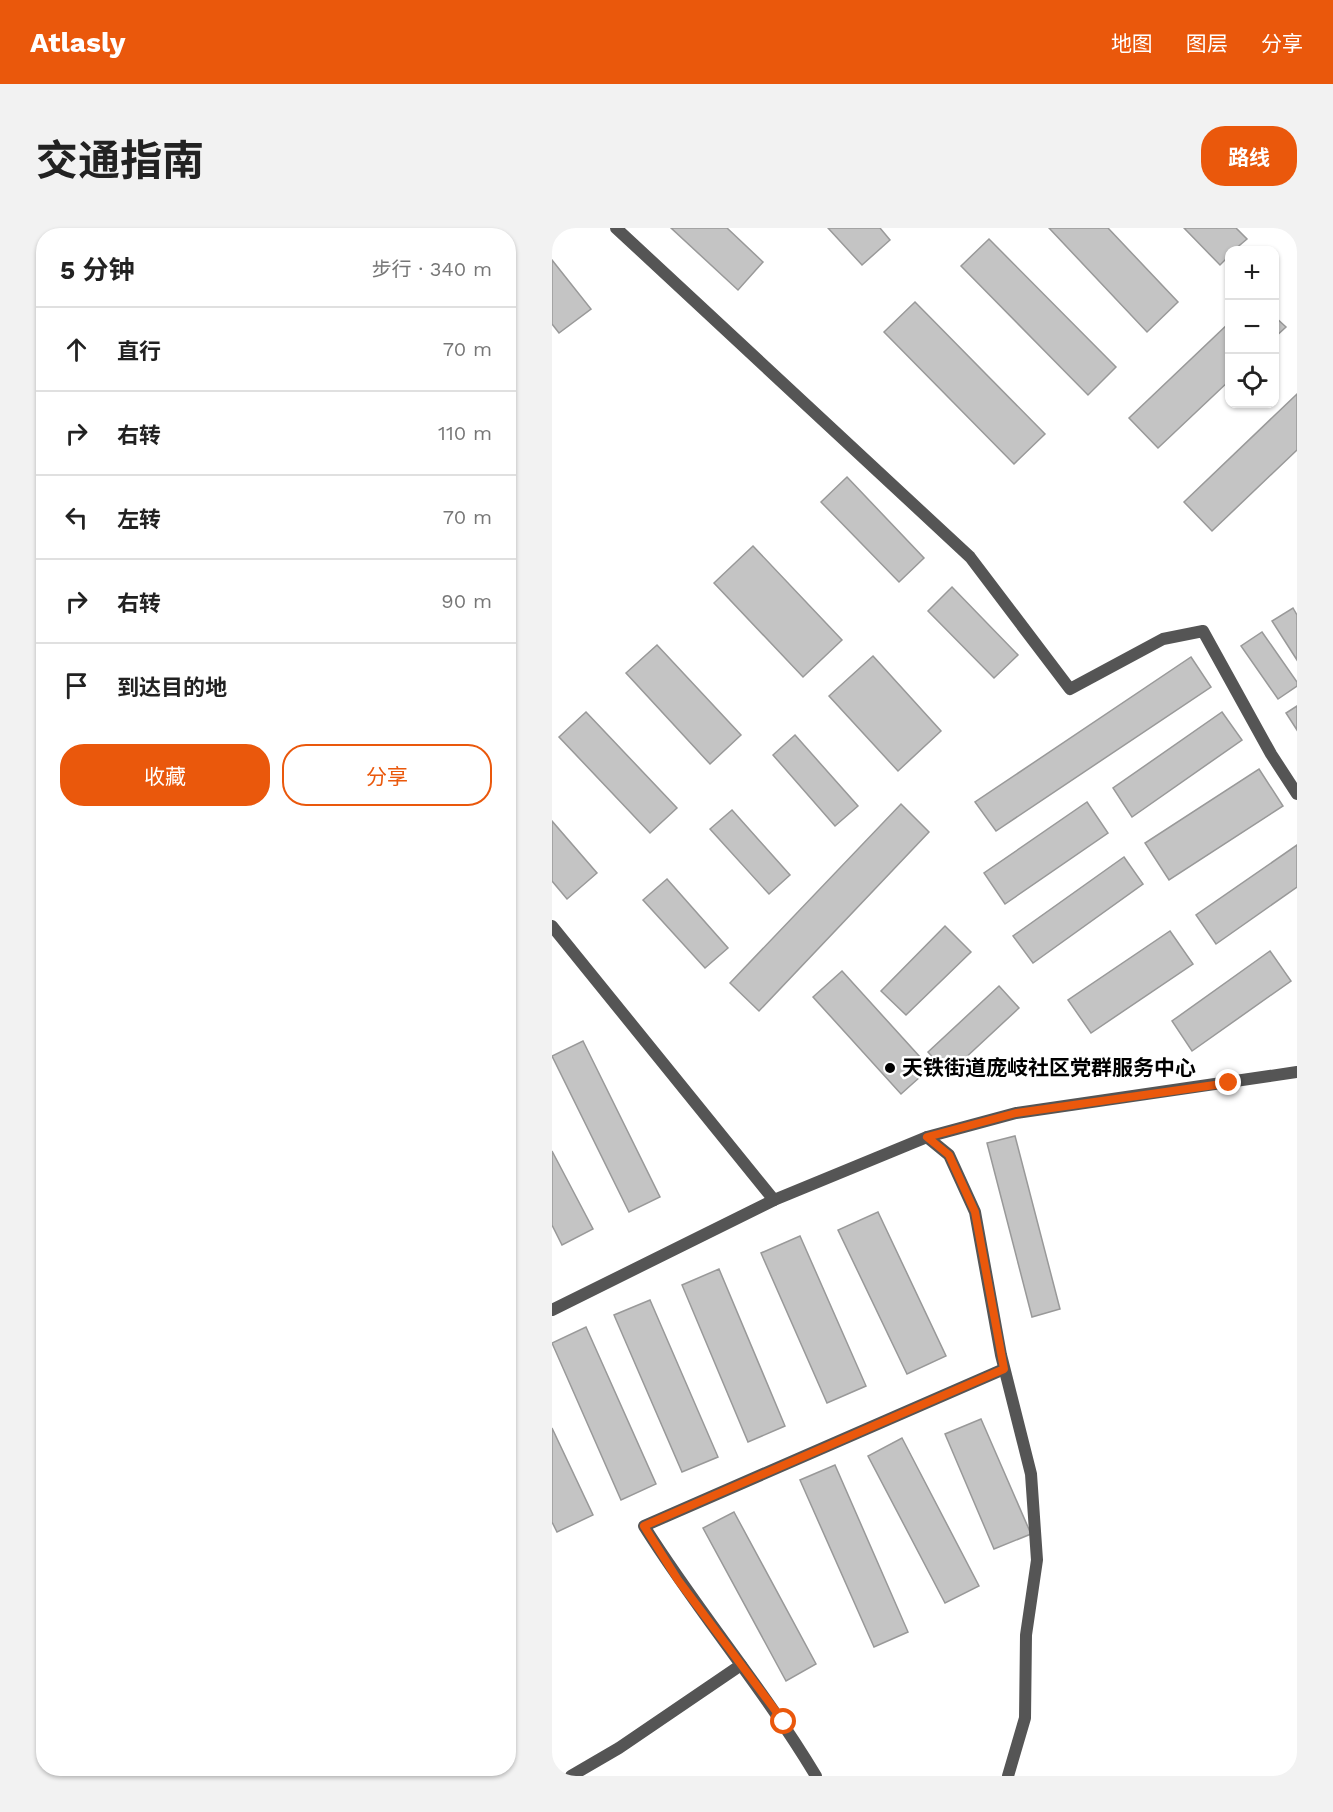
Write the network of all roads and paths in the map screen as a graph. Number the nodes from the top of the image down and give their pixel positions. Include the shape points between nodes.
1 (616, 228) edge
2 (1297, 794) edge
3 (552, 926) edge
4 (1297, 1072) edge
5 (927, 1137) junction
6 (774, 1200) junction
7 (552, 1310) edge
8 (1004, 1369) junction
9 (741, 1665) junction
10 (571, 1776) edge
11 (816, 1776) edge
12 (1008, 1776) edge

1 - 2 street via 970,557 1071,689 1163,639 1203,631
3 - 6 street
4 - 5 street via 1016,1113
5 - 6 street
5 - 8 street via 949,1155 975,1212
6 - 7 street
8 - 9 street via 644,1526 678,1580
8 - 12 street via 1031,1474 1037,1560 1026,1635 1025,1718
9 - 10 street
9 - 11 street via 784,1722

